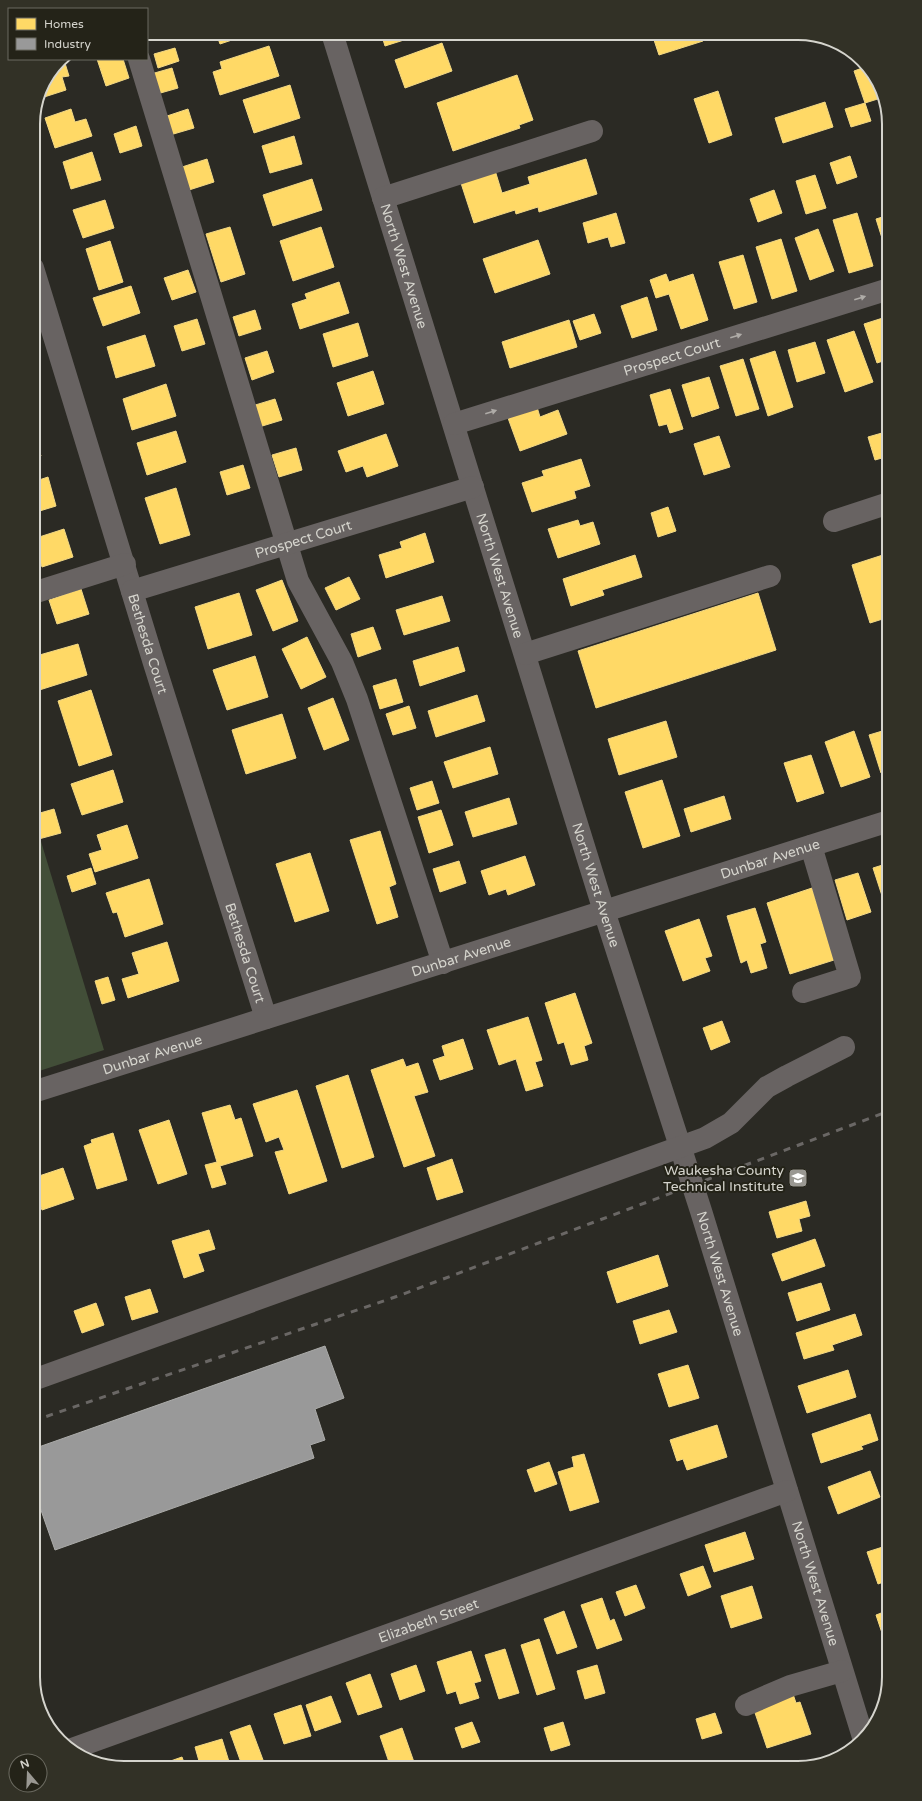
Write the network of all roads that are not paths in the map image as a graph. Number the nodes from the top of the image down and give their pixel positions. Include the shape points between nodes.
1 (334, 40) edge
2 (139, 60) edge
3 (592, 131) dead end
4 (384, 198) junction
5 (40, 291) edge
6 (882, 291) edge
7 (454, 424) junction
8 (473, 487) junction
9 (882, 505) edge
10 (834, 521) dead end
11 (286, 544) junction
12 (125, 564) junction
13 (770, 576) dead end
14 (40, 591) edge
15 (132, 591) junction
16 (525, 654) junction
17 (882, 823) edge
18 (811, 846) junction
19 (604, 911) junction
20 (443, 963) junction
21 (803, 992) dead end
22 (266, 1018) junction
23 (844, 1047) dead end
24 (40, 1090) edge
25 (680, 1148) junction
26 (40, 1377) edge
27 (787, 1491) junction
28 (842, 1671) junction
29 (746, 1705) dead end
30 (861, 1732) edge
31 (78, 1747) edge

1 - 4 street, North West Avenue
2 - 11 street
3 - 4 street
4 - 7 street, North West Avenue
5 - 12 street, Bethesda Court
7 -> 6 street, Prospect Court
7 - 8 street, North West Avenue
8 - 11 street, Prospect Court
8 - 16 street, North West Avenue
9 - 10 street
11 - 15 street, Prospect Court
11 - 20 street via 298,581 342,662 357,699
12 - 14 street
12 - 15 street, Bethesda Court
13 - 16 street
15 - 22 street, Bethesda Court
16 - 19 street, North West Avenue
17 - 18 street, Dunbar Avenue
18 - 19 street, Dunbar Avenue
18 - 21 street via 850,977
19 - 20 street, Dunbar Avenue
19 - 25 street, North West Avenue
20 - 22 street, Dunbar Avenue
22 - 24 street, Dunbar Avenue
23 - 25 street via 767,1088 731,1124
25 - 26 street
25 - 27 street, North West Avenue
27 - 28 street, North West Avenue
27 - 31 street, Elizabeth Street
28 - 29 street via 790,1686
28 - 30 street, North West Avenue

